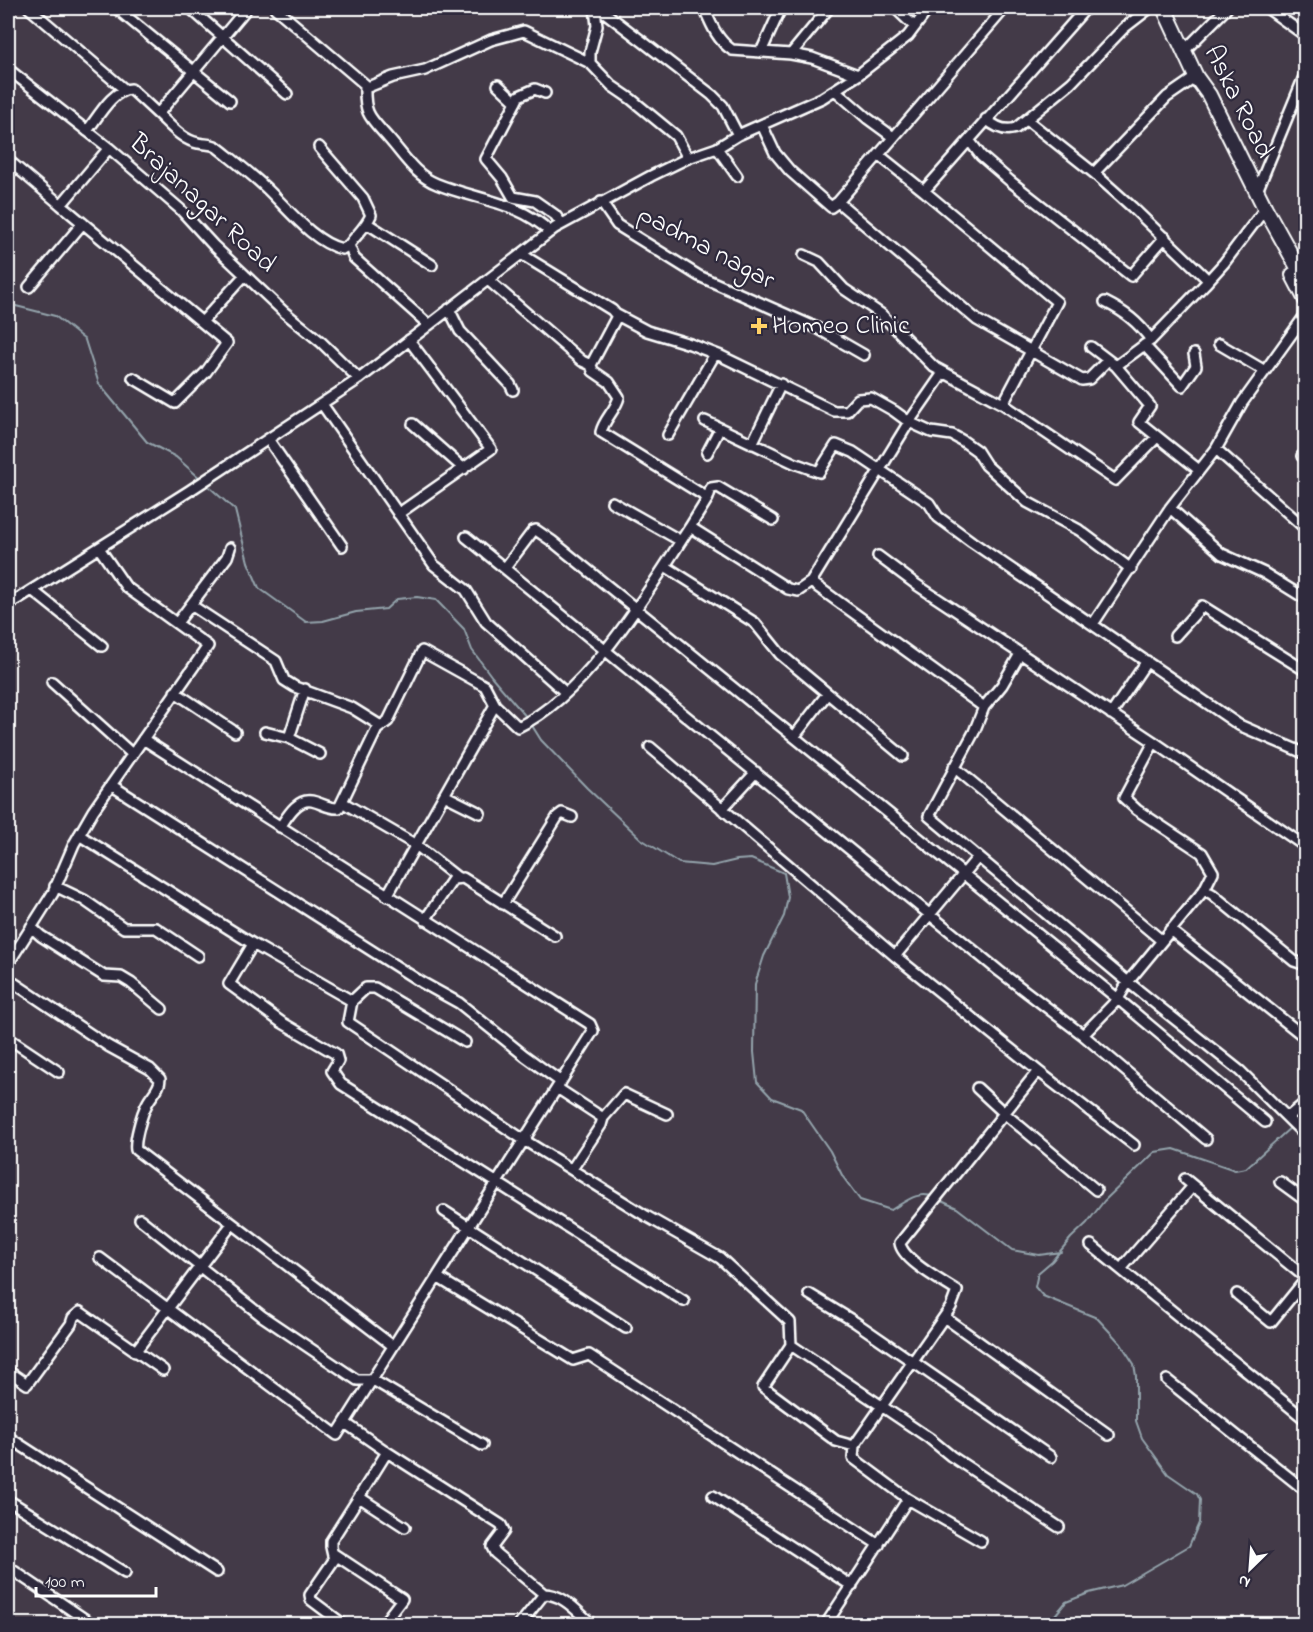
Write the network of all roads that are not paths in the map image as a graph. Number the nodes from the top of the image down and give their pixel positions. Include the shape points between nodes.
1 (29, 8) edge
2 (116, 8) edge
3 (190, 8) edge
4 (247, 8) edge
5 (275, 8) edge
6 (597, 8) edge
7 (781, 8) edge
8 (829, 8) edge
9 (895, 8) edge
10 (929, 8) edge
11 (1005, 8) edge
12 (1086, 8) edge
13 (1150, 8) edge
14 (1164, 8) edge
15 (1227, 8) edge
16 (1267, 8) edge
17 (708, 9) edge
18 (915, 27) junction
19 (223, 36) junction
20 (1305, 36) edge
21 (761, 51) junction
22 (1184, 51) junction
23 (791, 54) junction
24 (590, 63) junction
25 (8, 69) edge
26 (194, 71) junction
27 (1305, 72) edge
28 (858, 75) junction
29 (1196, 77) junction
30 (365, 85) junction
31 (498, 85) dead end
32 (124, 89) junction
33 (835, 90) junction
34 (545, 93) dead end
35 (287, 94) dead end
36 (230, 101) dead end
37 (516, 102) junction
38 (158, 114) junction
39 (986, 119) junction
40 (1027, 120) junction
41 (762, 125) junction
42 (87, 131) junction
43 (738, 135) junction
44 (893, 137) junction
45 (969, 140) junction
46 (319, 147) dead end
47 (109, 148) junction
48 (717, 148) junction
49 (879, 155) junction
50 (688, 158) junction
51 (8, 160) edge
52 (1094, 173) junction
53 (737, 176) dead end
54 (924, 191) junction
55 (1257, 191) junction
56 (601, 202) junction
57 (838, 202) junction
58 (61, 205) junction
59 (1261, 214) junction
60 (84, 224) junction
61 (368, 224) junction
62 (562, 224) junction
63 (550, 232) junction
64 (1164, 237) junction
65 (350, 244) junction
66 (521, 254) junction
67 (804, 255) dead end
68 (432, 266) dead end
69 (245, 275) junction
70 (488, 280) junction
71 (1208, 280) junction
72 (1305, 282) edge
73 (29, 287) dead end
74 (1305, 300) edge
75 (1106, 302) dead end
76 (449, 309) junction
77 (1305, 314) edge
78 (616, 315) junction
79 (202, 322) junction
80 (429, 325) junction
81 (409, 340) junction
82 (1147, 342) junction
83 (1219, 344) dead end
84 (1091, 347) dead end
85 (1031, 351) junction
86 (715, 354) junction
87 (1194, 354) dead end
88 (864, 355) dead end
89 (1112, 363) junction
90 (591, 365) junction
91 (1264, 371) junction
92 (943, 373) junction
93 (134, 378) dead end
94 (359, 379) junction
95 (781, 384) junction
96 (513, 390) dead end
97 (322, 404) junction
98 (1003, 404) junction
99 (705, 421) dead end
100 (909, 423) junction
101 (413, 424) dead end
102 (720, 428) junction
103 (668, 435) dead end
104 (1157, 437) junction
105 (268, 439) junction
106 (752, 444) junction
107 (1216, 449) junction
108 (707, 453) dead end
109 (464, 469) junction
110 (879, 470) junction
111 (1199, 470) junction
112 (708, 498) junction
113 (612, 502) dead end
114 (1170, 508) junction
115 (398, 514) junction
116 (773, 520) dead end
117 (690, 527) junction
118 (1305, 529) edge
119 (466, 537) dead end
120 (681, 541) junction
121 (342, 546) dead end
122 (99, 548) junction
123 (230, 548) dead end
124 (878, 556) dead end
125 (665, 566) junction
126 (505, 568) junction
127 (1131, 569) junction
128 (811, 582) junction
129 (32, 590) junction
130 (1305, 599) edge
131 (8, 605) edge
132 (191, 605) junction
133 (636, 608) junction
134 (177, 623) junction
135 (1093, 624) junction
136 (1175, 636) dead end
137 (102, 646) dead end
138 (605, 650) junction
139 (1020, 654) junction
140 (1148, 661) junction
141 (1305, 671) edge
142 (52, 682) dead end
143 (305, 689) junction
144 (175, 692) junction
145 (566, 693) junction
146 (827, 694) junction
147 (495, 705) junction
148 (984, 707) junction
149 (1111, 714) junction
150 (381, 726) junction
151 (234, 732) dead end
152 (265, 732) dead end
153 (794, 737) junction
154 (289, 738) junction
155 (143, 739) junction
156 (1154, 742) junction
157 (650, 747) dead end
158 (132, 754) junction
159 (320, 754) dead end
160 (1305, 754) edge
161 (903, 756) dead end
162 (954, 767) junction
163 (756, 772) junction
164 (111, 785) junction
165 (444, 795) junction
166 (342, 802) junction
167 (723, 809) junction
168 (480, 813) dead end
169 (572, 817) dead end
170 (280, 827) junction
171 (79, 835) junction
172 (416, 845) junction
173 (1305, 847) edge
174 (978, 857) junction
175 (964, 874) junction
176 (458, 878) junction
177 (56, 886) junction
178 (1204, 890) junction
179 (387, 896) junction
180 (503, 904) junction
181 (930, 915) junction
182 (426, 920) junction
183 (31, 927) junction
184 (1170, 930) junction
185 (555, 936) dead end
186 (1161, 940) junction
187 (253, 944) junction
188 (198, 956) dead end
189 (895, 956) junction
190 (8, 964) edge
191 (1305, 965) edge
192 (8, 979) edge
193 (1128, 982) junction
194 (1118, 999) junction
195 (352, 1001) junction
196 (162, 1009) dead end
197 (1083, 1035) junction
198 (8, 1038) edge
199 (1305, 1038) edge
200 (465, 1042) dead end
201 (1038, 1071) junction
202 (60, 1072) dead end
203 (559, 1085) junction
204 (977, 1088) dead end
205 (1305, 1102) edge
206 (1004, 1113) junction
207 (668, 1114) dead end
208 (1288, 1116) junction
209 (603, 1118) junction
210 (1265, 1122) dead end
211 (1305, 1136) edge
212 (1206, 1139) dead end
213 (524, 1140) junction
214 (1134, 1145) dead end
215 (572, 1169) junction
216 (498, 1182) junction
217 (1280, 1182) dead end
218 (1096, 1190) dead end
219 (1305, 1201) edge
220 (444, 1211) dead end
221 (140, 1219) dead end
222 (232, 1224) junction
223 (468, 1228) junction
224 (1091, 1245) dead end
225 (100, 1258) dead end
226 (200, 1266) junction
227 (1121, 1269) junction
228 (437, 1277) junction
229 (1305, 1279) edge
230 (809, 1294) dead end
231 (1237, 1294) dead end
232 (684, 1301) dead end
233 (167, 1309) junction
234 (944, 1317) junction
235 (626, 1328) dead end
236 (791, 1345) junction
237 (393, 1346) junction
238 (135, 1352) junction
239 (912, 1363) junction
240 (163, 1370) dead end
241 (8, 1371) edge
242 (1167, 1380) dead end
243 (371, 1381) junction
244 (882, 1406) junction
245 (1305, 1420) edge
246 (345, 1423) junction
247 (1108, 1435) dead end
248 (8, 1437) edge
249 (482, 1445) dead end
250 (854, 1446) junction
251 (387, 1452) junction
252 (1051, 1457) dead end
253 (1305, 1491) edge
254 (713, 1496) dead end
255 (359, 1497) junction
256 (8, 1500) edge
257 (908, 1500) junction
258 (405, 1527) dead end
259 (1059, 1527) dead end
260 (981, 1541) dead end
261 (879, 1545) junction
262 (334, 1554) junction
263 (8, 1567) edge
264 (217, 1572) dead end
265 (125, 1573) dead end
266 (852, 1586) junction
267 (544, 1594) junction
268 (92, 1624) edge
269 (343, 1624) edge
270 (383, 1624) edge
271 (520, 1624) edge
272 (592, 1624) edge
273 (826, 1624) edge

1 - 32 street
2 - 26 street
3 - 19 street
4 - 19 street
5 - 30 street
6 - 24 street
6 - 43 street via 712,95 723,106
7 - 21 street
8 - 23 street
9 - 18 street
10 - 18 street
11 - 44 street
12 - 39 street
13 - 40 street
14 - 22 highway, Aska Road
15 - 22 street
16 - 20 street
17 - 21 street via 725,46 742,52
18 - 28 street
19 - 26 street
19 - 35 street
21 - 23 street
22 - 29 highway, Aska Road
23 - 28 street
24 - 30 street via 524,32 491,40 425,70
24 - 50 street via 612,86 676,136
25 - 42 street, Brajanagar Road
26 - 36 street
26 - 38 street
27 - 55 street
28 - 33 street
29 - 52 street via 1167,98
29 - 55 highway, Aska Road
29 - 59 highway
30 - 63 street via 364,106 370,117 416,171 435,184 476,195 538,220
31 - 37 street
32 - 38 street via 131,89
32 - 42 street
33 - 41 street
33 - 44 street
34 - 37 street via 528,91
37 - 62 street via 487,162 513,197 535,201
38 - 65 street via 184,138 217,147 329,244 342,249
39 - 40 street via 1011,130
39 - 45 street
40 - 52 street
41 - 43 street
41 - 57 street via 775,153 790,171 831,207
42 - 47 street, Brajanagar Road
43 - 48 street
44 - 49 street
45 - 54 street
45 - 64 street via 1010,181 1131,276
46 - 61 street via 367,204 371,215
47 - 58 street
47 - 69 street, Brajanagar Road via 180,209
48 - 50 street
48 - 53 street
49 - 54 street
49 - 57 street
50 - 56 street
51 - 58 street
52 - 64 street
54 - 85 street via 1057,302
55 - 72 highway, Aska Road
56 - 62 street
56 - 88 street, padma nagar via 617,225 699,276 817,328
57 - 85 street via 977,320
58 - 60 street
59 - 71 street
59 - 74 highway
60 - 73 street
60 - 79 street
61 - 65 street
61 - 68 street
62 - 63 street
63 - 66 street
64 - 71 street
65 - 80 street via 354,258
66 - 70 street
66 - 78 street
67 - 92 street via 819,262 844,289 881,314
69 - 79 street
69 - 94 street, Brajanagar Road
70 - 76 street
70 - 90 street
71 - 82 street
75 - 82 street via 1140,326
76 - 80 street
76 - 96 street via 460,331
77 - 91 street
78 - 86 street via 647,331
78 - 90 street
79 - 93 street via 227,343 176,403
80 - 81 street
81 - 94 street
81 - 109 street via 491,449
82 - 87 street via 1182,386 1196,366
82 - 89 street
83 - 91 street
84 - 89 street
85 - 89 street via 1085,381
85 - 98 street
86 - 95 street
86 - 103 street
89 - 104 street via 1150,406 1139,422
90 - 112 street via 619,398 602,432
91 - 107 street
92 - 98 street
92 - 100 street
94 - 97 street
95 - 100 street via 834,411 847,411 858,399 871,398
95 - 106 street
97 - 105 street
97 - 115 street
98 - 104 street via 1115,480
99 - 102 street
100 - 110 street
100 - 127 street via 963,441 1027,502 1079,530
101 - 109 street
102 - 106 street
102 - 108 street
104 - 111 street
105 - 121 street
105 - 122 street
106 - 110 street via 819,472 836,445
107 - 111 street
107 - 118 street
109 - 115 street
110 - 128 street
110 - 135 street via 929,503 938,517 972,542
111 - 114 street
112 - 116 street via 711,488 718,487
112 - 117 street
113 - 120 street
114 - 127 street
114 - 130 street via 1222,554 1264,573
115 - 145 street via 434,565 466,590 486,622
117 - 120 street
117 - 128 street via 788,589 798,591
119 - 126 street
120 - 125 street
122 - 129 street
122 - 134 street via 126,587
123 - 132 street
124 - 139 street
125 - 133 street
125 - 146 street via 755,623 780,654
126 - 133 street via 536,530
126 - 138 street
127 - 135 street
128 - 148 street
129 - 131 street
129 - 137 street
132 - 134 street
132 - 143 street via 276,661 284,680
133 - 138 street
133 - 153 street
134 - 144 street via 208,646
135 - 140 street
136 - 141 street via 1202,606
138 - 145 street
138 - 163 street
139 - 148 street
139 - 149 street
140 - 149 street
140 - 160 street via 1239,725
142 - 158 street
143 - 150 street via 352,708
143 - 154 street
144 - 151 street
144 - 155 street
145 - 147 street via 518,727
146 - 153 street
146 - 161 street
147 - 150 street via 485,686 422,651 388,722
147 - 165 street
148 - 162 street
149 - 156 street
150 - 166 street
152 - 154 street
153 - 175 street
154 - 159 street
155 - 158 street
155 - 170 street
156 - 173 street
156 - 178 street via 1124,798 1202,853 1213,872
157 - 167 street
158 - 164 street
162 - 174 street via 929,816
162 - 186 street
163 - 167 street
163 - 181 street
164 - 171 street
164 - 203 street via 459,1004
165 - 168 street
165 - 172 street
166 - 170 street via 339,808 331,809 304,801 293,808
166 - 172 street
167 - 189 street
169 - 180 street via 562,813 558,816
170 - 179 street
171 - 177 street
171 - 187 street
172 - 176 street
172 - 179 street
174 - 175 street
174 - 193 street
175 - 181 street
175 - 194 street
176 - 180 street
176 - 182 street via 453,879
177 - 183 street
177 - 188 street via 124,928 156,928
178 - 184 street
178 - 191 street via 1294,961
179 - 182 street
180 - 185 street
181 - 189 street
181 - 197 street
182 - 203 street via 591,1024 593,1030
183 - 190 street
183 - 196 street via 104,976 131,982
184 - 186 street
184 - 199 street
186 - 193 street
187 - 195 street
187 - 216 street via 230,984 281,1022 336,1054 338,1061 332,1071 341,1084
189 - 201 street
192 - 222 street via 160,1079 146,1106 134,1142 136,1150
193 - 194 street
193 - 208 street via 1240,1071
194 - 197 street
194 - 210 street
195 - 200 street via 366,988 375,988
195 - 213 street via 348,1022
197 - 212 street
198 - 202 street
201 - 206 street
201 - 214 street
203 - 209 street
203 - 213 street
204 - 206 street
205 - 208 street
206 - 218 street
206 - 234 street via 900,1243 900,1250 910,1260 957,1291
207 - 209 street via 624,1094
208 - 211 street
209 - 215 street
213 - 215 street
213 - 216 street
215 - 236 street via 720,1258 790,1322
216 - 223 street
216 - 232 street
217 - 219 street
220 - 223 street
221 - 226 street
222 - 226 street
222 - 237 street
223 - 228 street
223 - 235 street
224 - 227 street
225 - 233 street
226 - 233 street
226 - 243 street via 262,1316 357,1380
227 - 229 street via 1189,1182
227 - 245 street
228 - 237 street
228 - 261 street via 573,1360 589,1355
229 - 231 street via 1271,1322
230 - 239 street
233 - 238 street
233 - 246 street via 337,1435
234 - 239 street
234 - 247 street
236 - 244 street
236 - 250 street via 763,1387 836,1441
237 - 243 street
238 - 240 street
238 - 241 street via 80,1312 27,1384
239 - 244 street
239 - 252 street
242 - 253 street
243 - 246 street
243 - 249 street
244 - 250 street
244 - 259 street
246 - 251 street
248 - 264 street
250 - 257 street via 853,1458
251 - 255 street
251 - 267 street via 501,1525 504,1531 492,1547 495,1553
254 - 266 street
255 - 258 street
255 - 262 street via 331,1541
256 - 265 street
257 - 260 street
257 - 261 street
261 - 266 street
262 - 269 street via 334,1560 310,1595 311,1600
262 - 270 street via 402,1599
263 - 268 street
266 - 273 street
267 - 271 street
267 - 272 street via 570,1604

